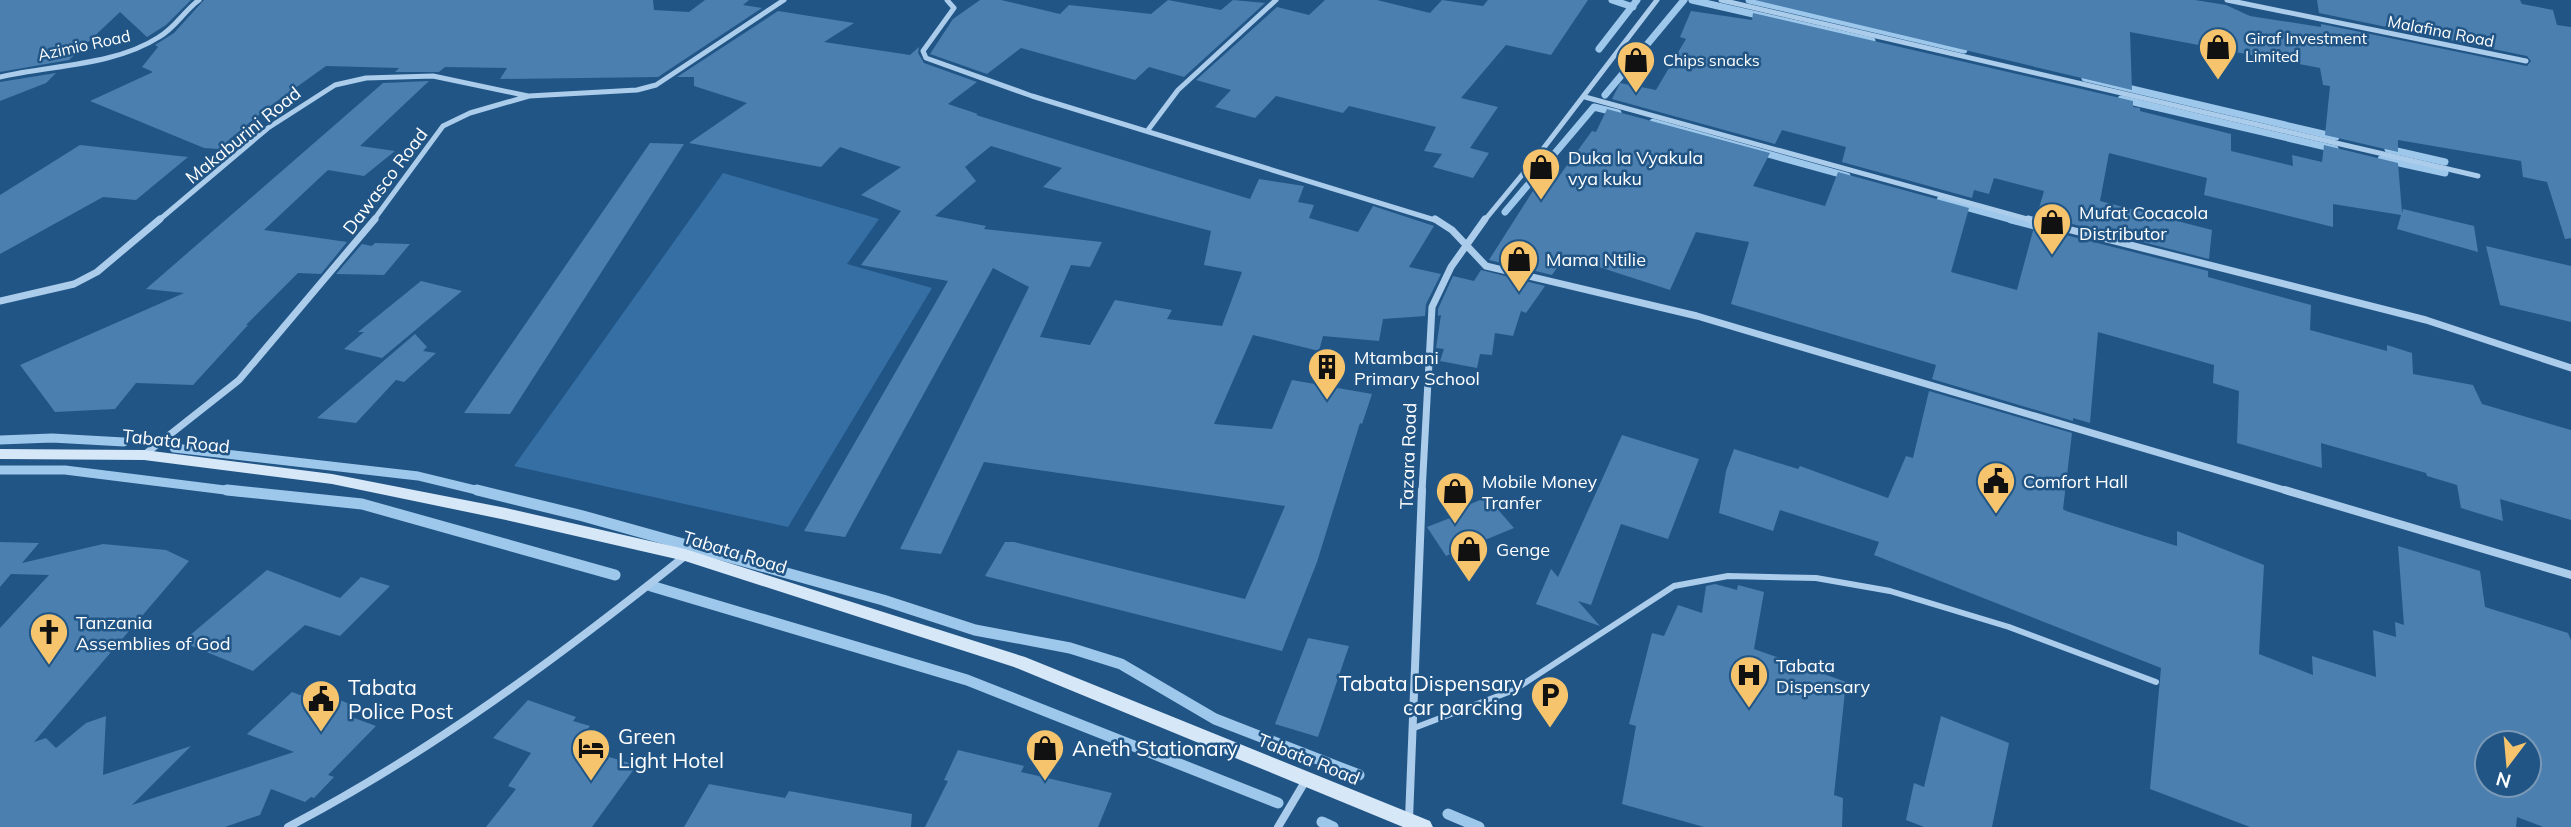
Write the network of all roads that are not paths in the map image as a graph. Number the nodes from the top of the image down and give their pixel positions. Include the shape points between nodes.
1 (199, 0) edge
2 (784, 0) edge
3 (947, 0) edge
4 (1276, 0) edge
5 (1657, 0) edge
6 (1721, 0) edge
7 (2227, 0) edge
8 (2526, 61) dead end
9 (0, 77) edge
10 (529, 96) junction
11 (1585, 97) junction
12 (1148, 130) junction
13 (2478, 176) dead end
14 (1465, 245) junction
15 (0, 301) edge
16 (2571, 368) edge
17 (0, 454) edge
18 (144, 455) junction
19 (685, 555) junction
20 (2571, 575) edge
21 (2156, 682) dead end
22 (1414, 728) junction
23 (1307, 779) junction
24 (1417, 823) edge
25 (288, 827) edge
26 (1278, 827) edge

1 - 9 street, Azimio Road via 154,41
2 - 10 street, Dawasco Road via 656,85
3 - 12 street via 954,8 923,51 926,58
4 - 12 street via 1178,90
5 - 11 street, Tazara Road
6 - 13 street
7 - 8 street, Malafina Road
10 - 15 street, Makaburini Road via 433,76 366,78 335,85 268,128 97,272 74,284
10 - 18 street, Dawasco Road via 443,126 387,203 239,380
11 - 14 street, Tazara Road
11 - 16 street via 2018,216 2426,320
12 - 14 street via 1434,218
14 - 20 street via 1486,266 1697,316
14 - 22 street, Tazara Road via 1439,285 1432,307
17 - 18 main road, Tabata Road
18 - 19 main road, Tabata Road via 332,479
19 - 23 main road, Tabata Road via 1019,662
19 - 25 street via 595,628 466,719 351,794
21 - 22 lane via 2009,627 1890,591 1816,578 1728,576 1674,586 1514,690
22 - 24 street, Tazara Road
23 - 24 main road, Tabata Road
23 - 26 street

